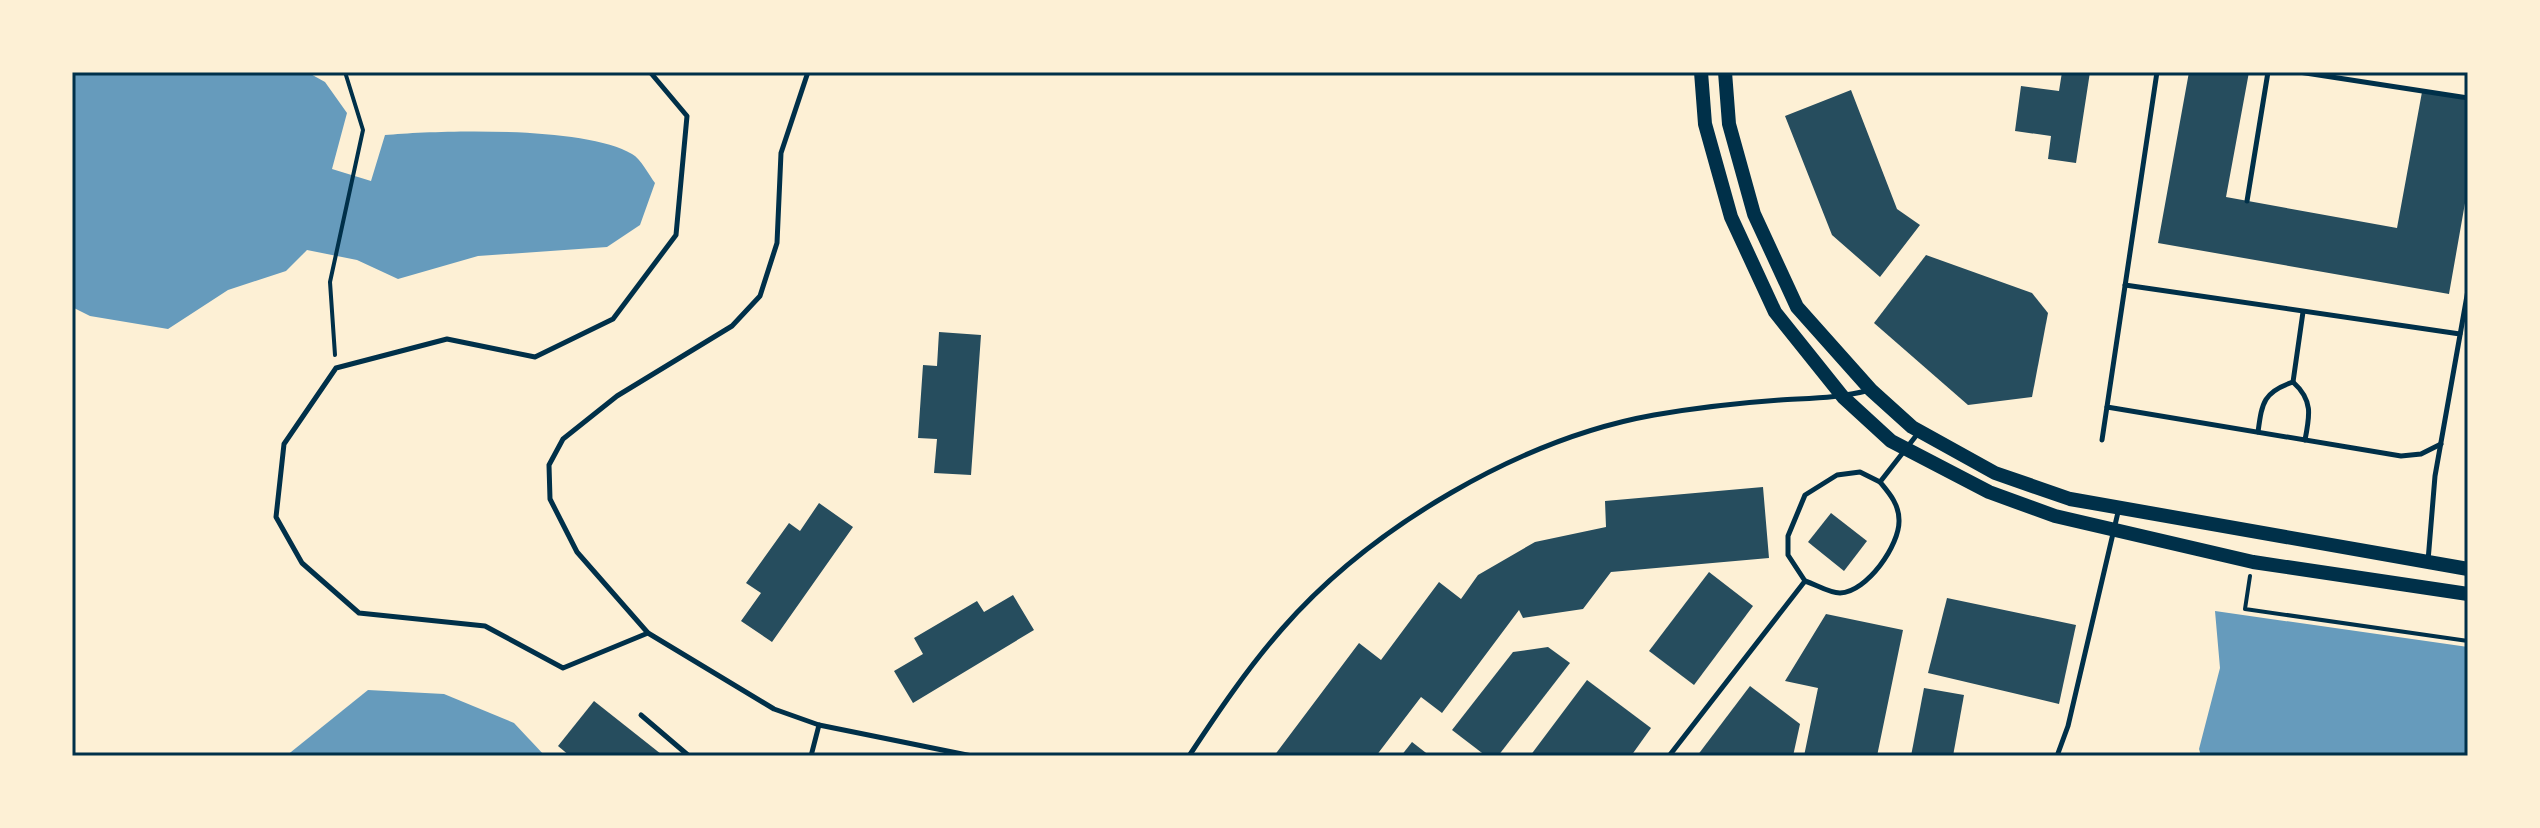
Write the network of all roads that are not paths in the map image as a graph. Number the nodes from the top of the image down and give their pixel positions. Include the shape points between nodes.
1 (650, 72) edge
2 (808, 72) edge
3 (1701, 72) edge
4 (1725, 72) edge
5 (2157, 72) edge
6 (2268, 72) edge
7 (2299, 72) edge
8 (2468, 98) edge
9 (2247, 201) dead end
10 (2125, 285) junction
11 (2468, 290) edge
12 (2303, 311) junction
13 (2460, 334) junction
14 (2293, 382) junction
15 (1871, 390) junction
16 (1843, 397) junction
17 (2107, 407) junction
18 (1920, 432) junction
19 (2258, 432) junction
20 (2102, 440) dead end
21 (2305, 440) junction
22 (2441, 444) junction
23 (1906, 450) junction
24 (1880, 482) junction
25 (2119, 507) junction
26 (2114, 530) junction
27 (2428, 562) junction
28 (2468, 569) edge
29 (1805, 581) junction
30 (2468, 594) edge
31 (648, 633) junction
32 (641, 715) dead end
33 (819, 725) junction
34 (689, 756) edge
35 (811, 756) edge
36 (972, 756) edge
37 (1189, 756) edge
38 (1669, 756) edge
39 (2057, 756) edge

1 - 31 lane via 687,116 676,235 613,319 535,357 447,339 336,368 284,444 276,517 302,563 359,613 485,626 563,668
2 - 31 lane via 781,153 777,243 760,296 732,326 578,425 553,451 549,465 550,499 562,528
3 - 16 main road via 1705,124 1731,217 1775,312
4 - 15 main road via 1729,124 1760,227 1797,307
5 - 10 lane
6 - 9 lane
7 - 8 lane
10 - 12 lane
10 - 17 lane
11 - 13 lane
12 - 13 lane
12 - 14 lane
13 - 22 lane
14 - 19 lane via 2274,388 2262,404
14 - 21 lane via 2306,394 2310,411
15 - 16 lane
15 - 18 main road
16 - 23 main road
16 - 37 lane via 1714,406 1604,427 1527,455 1451,495 1375,542 1283,628
17 - 19 lane
17 - 20 lane
18 - 23 lane
18 - 25 main road via 1995,473 2070,499
19 - 21 lane
21 - 22 lane via 2401,456
22 - 27 lane
23 - 24 lane
23 - 26 main road via 1989,492
24 - 29 lane via 1860,472 1837,475 1805,495 1788,536 1788,555
24 - 29 lane via 1894,499 1900,521 1885,561 1856,589 1839,593
25 - 26 lane
25 - 27 main road
26 - 30 main road via 2253,562
26 - 39 lane
27 - 28 main road
29 - 38 lane
31 - 33 lane via 774,709
32 - 34 lane
33 - 35 lane
33 - 36 lane

